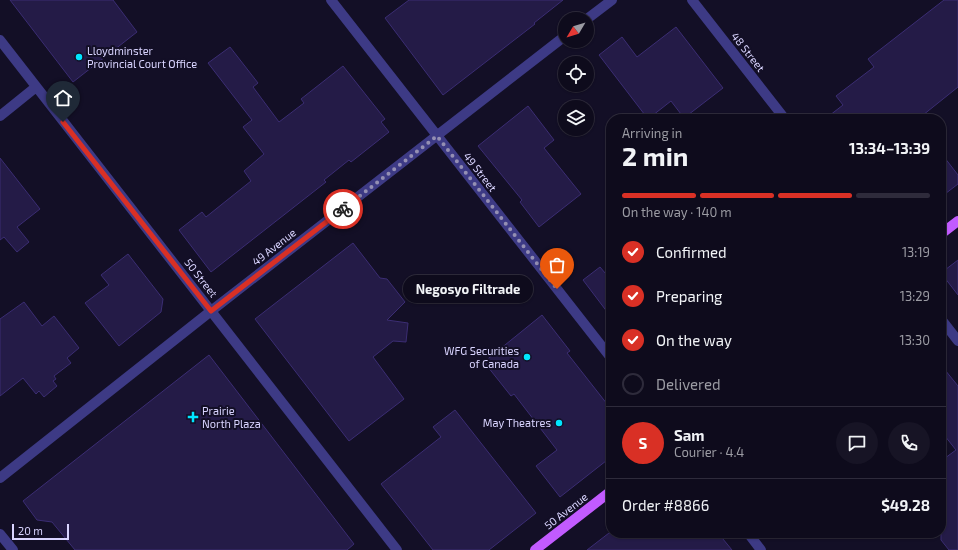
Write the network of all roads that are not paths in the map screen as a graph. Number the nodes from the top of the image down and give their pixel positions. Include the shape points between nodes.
1 (331, 0) edge
2 (612, 0) edge
3 (692, 0) edge
4 (594, 14) edge
5 (0, 40) edge
6 (558, 41) edge
7 (36, 87) junction
8 (781, 114) edge
9 (0, 116) edge
10 (437, 136) junction
11 (958, 221) edge
12 (946, 230) edge
13 (211, 311) junction
14 (946, 325) edge
15 (958, 341) edge
16 (606, 352) edge
17 (0, 478) edge
18 (606, 495) edge
19 (0, 534) edge
20 (752, 538) edge
21 (13, 550) edge
22 (397, 550) edge
23 (535, 550) edge
24 (761, 550) edge

1 - 10 street, 49 Street
2 - 4 street
3 - 8 street, 48 Street
5 - 7 street, 50 Street
6 - 10 street, 49 Avenue
7 - 9 street
7 - 13 street, 50 Street
10 - 13 street, 49 Avenue
10 - 16 street, 49 Street
11 - 12 main road
13 - 17 street, 49 Avenue
13 - 22 street, 50 Street
14 - 15 street
18 - 23 main road, 50 Avenue
19 - 21 street
20 - 24 street

